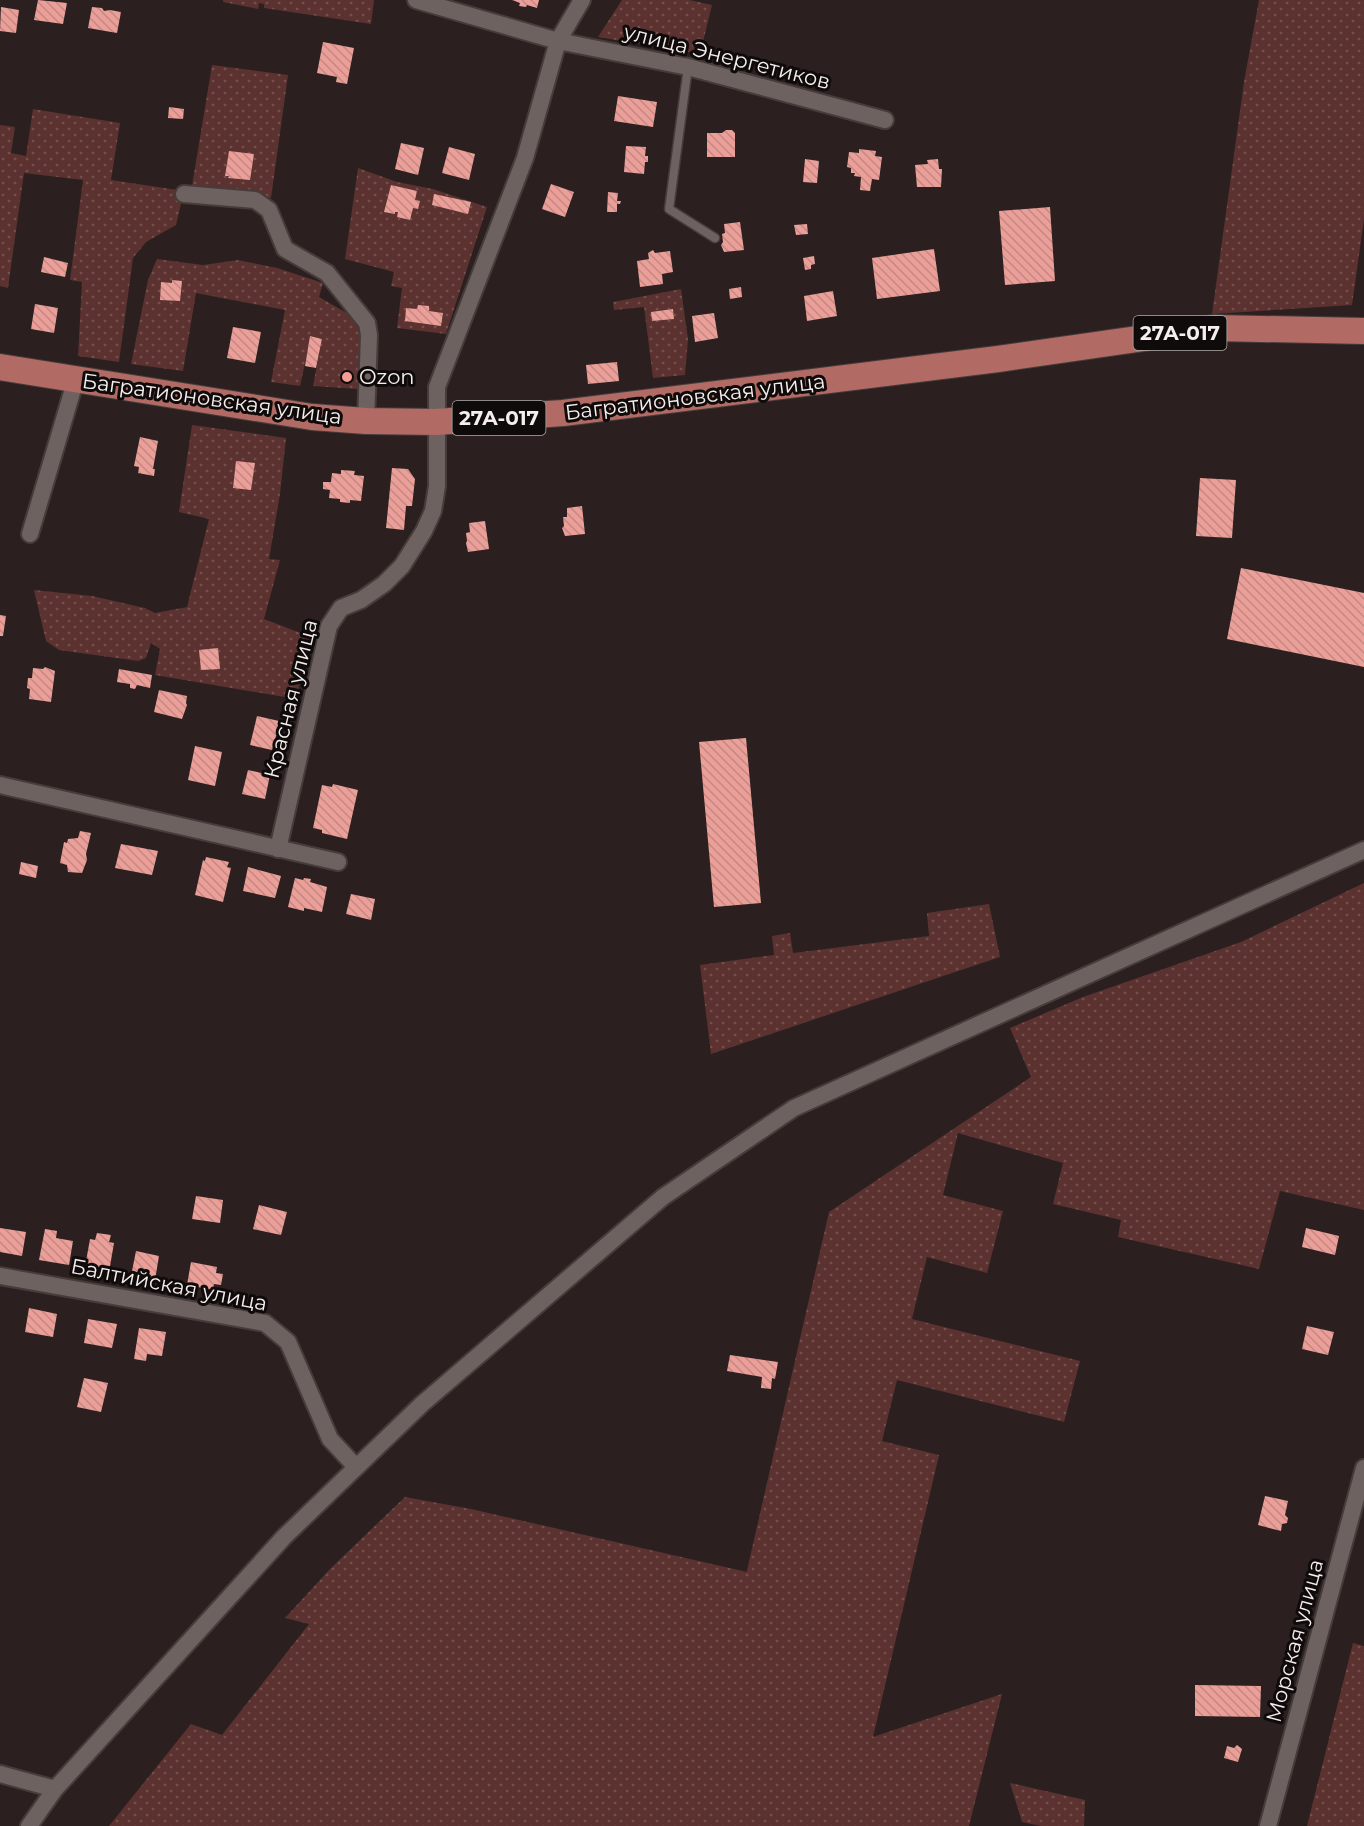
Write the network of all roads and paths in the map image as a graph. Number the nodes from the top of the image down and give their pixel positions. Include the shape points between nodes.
1 (416, 0) edge
2 (582, 0) edge
3 (558, 41) junction
4 (688, 67) junction
5 (885, 120) dead end
6 (184, 194) dead end
7 (715, 238) dead end
8 (1364, 331) edge
9 (0, 367) edge
10 (76, 379) junction
11 (366, 421) junction
12 (436, 422) junction
13 (30, 534) dead end
14 (0, 785) edge
15 (278, 849) junction
16 (1364, 850) edge
17 (338, 862) dead end
18 (0, 1276) edge
19 (356, 1467) junction
20 (1364, 1468) edge
21 (0, 1774) edge
22 (55, 1789) junction
23 (29, 1826) edge
24 (1268, 1826) edge

1 - 3 street, улица Энергетиков
2 - 3 street, Красная улица
3 - 4 street, улица Энергетиков
3 - 12 street, Красная улица via 525,158 437,387
4 - 5 street, улица Энергетиков
4 - 7 lane via 669,209
6 - 11 street via 255,200 269,210 285,249 327,273 367,323
8 - 12 main road, Багратионовская улица / 27А-017 via 1214,328 564,413
9 - 10 main road, Багратионовская улица / 27А-017
10 - 11 main road, Багратионовская улица / 27А-017 via 312,417
10 - 13 street
11 - 12 main road, Багратионовская улица / 27А-017
12 - 15 street, Красная улица via 438,486 424,531 402,566 361,600 341,608 329,626
14 - 15 street
15 - 17 street
16 - 19 street via 794,1108 663,1197 422,1404
18 - 19 street, Балтийская улица via 265,1323 288,1342 330,1439
19 - 22 street via 284,1537
20 - 24 street, Морская улица
21 - 22 street
22 - 23 street

